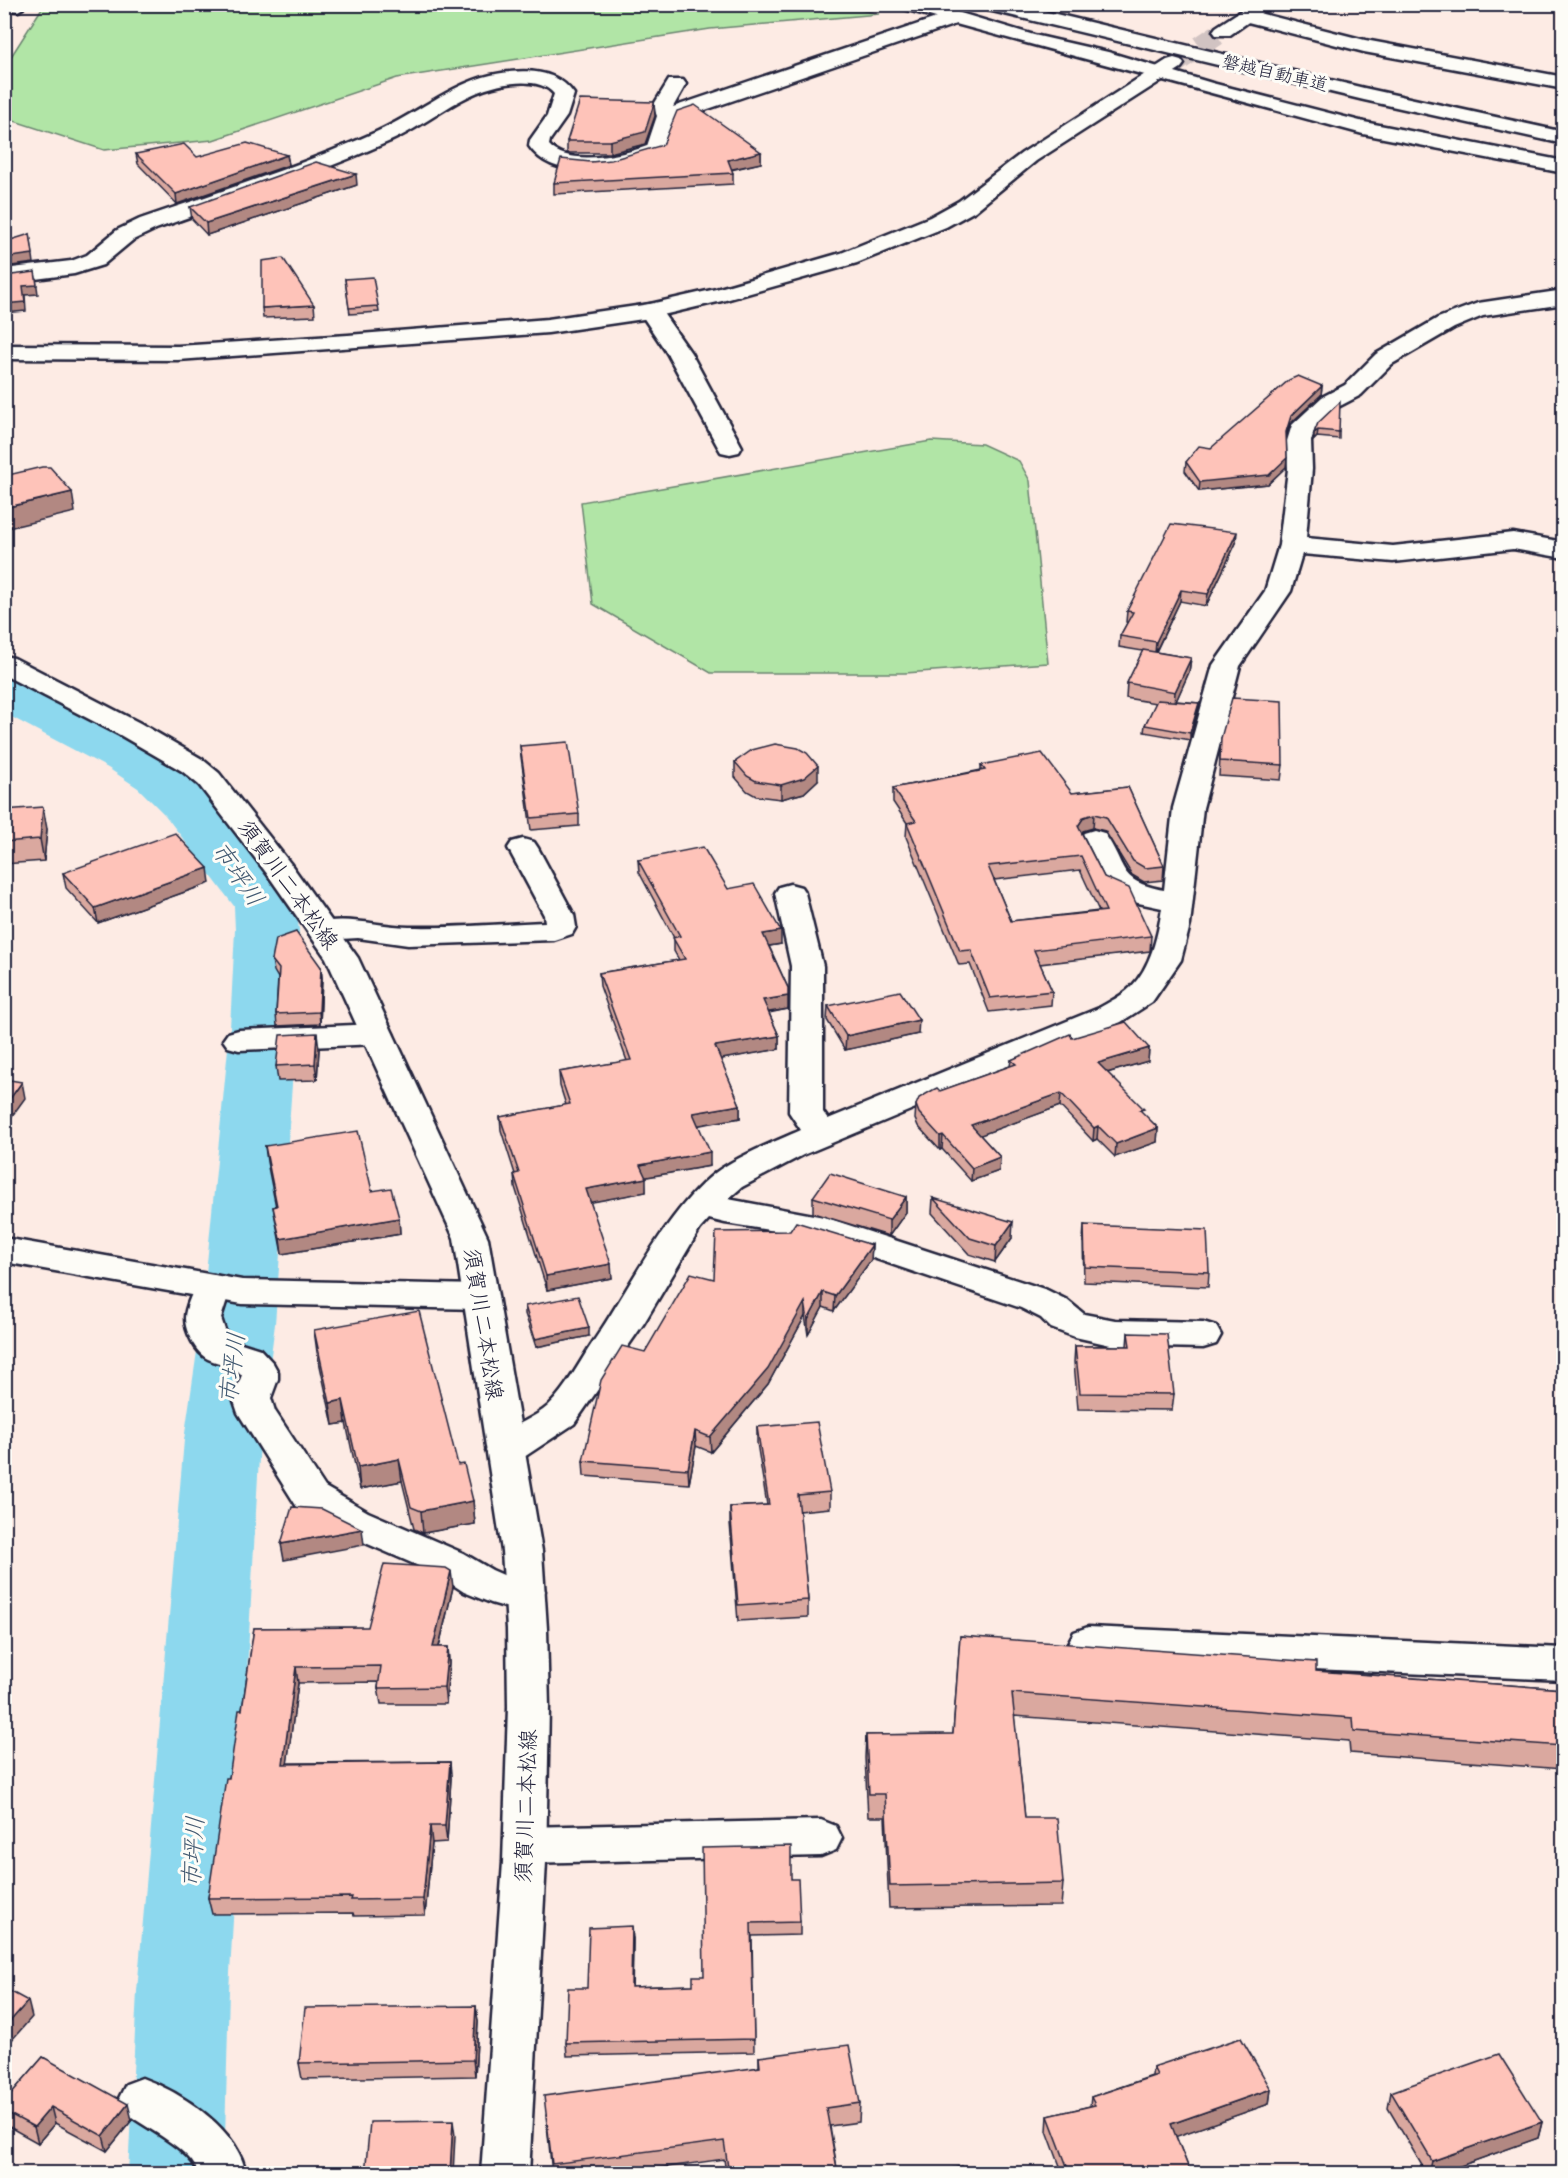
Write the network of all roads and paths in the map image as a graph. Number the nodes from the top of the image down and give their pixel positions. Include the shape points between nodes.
1 (908, 4) edge
2 (988, 4) edge
3 (1046, 4) edge
4 (1265, 4) edge
5 (4, 7) edge
6 (18, 8) dead end
7 (1247, 16) junction
8 (956, 18) junction
9 (1224, 31) tunnel mouth
10 (1166, 68) junction
11 (1563, 83) edge
12 (676, 84) dead end
13 (667, 116) junction
14 (1563, 125) edge
15 (1563, 138) edge
16 (1563, 168) edge
17 (4, 276) edge
18 (1563, 297) edge
19 (650, 311) junction
20 (4, 352) edge
21 (730, 447) dead end
22 (1292, 545) junction
23 (1563, 550) edge
24 (4, 664) edge
25 (1094, 839) dead end
26 (523, 848) dead end
27 (790, 893) dead end
28 (1178, 902) junction
29 (323, 931) junction
30 (377, 1034) junction
31 (238, 1040) dead end
32 (821, 1135) junction
33 (704, 1202) junction
34 (4, 1250) edge
35 (213, 1287) junction
36 (479, 1297) junction
37 (1203, 1335) dead end
38 (505, 1451) junction
39 (525, 1591) junction
40 (1088, 1642) dead end
41 (1563, 1664) edge
42 (821, 1838) dead end
43 (525, 1845) junction
44 (142, 2098) dead end
45 (222, 2174) edge
46 (505, 2174) edge

1 - 8 main road
2 - 15 main road, 磐越自動車道
3 - 14 main road, 磐越自動車道
4 - 7 main road
5 - 6 lane
7 - 9 main road
7 - 11 main road via 1364,45
8 - 10 main road
8 - 13 main road
10 - 16 main road via 1205,87 1363,128
10 - 19 main road via 938,222 849,258
12 - 13 main road via 663,106
13 - 17 main road via 656,150 603,162 556,159 539,146 557,116 564,94 560,87 526,78 490,82 364,146 132,231 95,260 74,267
18 - 22 main road via 1478,310 1457,318 1384,358 1353,390 1320,410 1304,425 1299,441
19 - 20 main road via 548,326 241,350
19 - 21 main road via 679,353
22 - 23 main road via 1393,554 1513,541
22 - 28 main road via 1278,591 1227,665 1188,808
24 - 29 main road, 須賀川二本松線 via 130,729 209,778
25 - 28 main road via 1116,884 1140,896
26 - 29 main road via 559,915 561,927 554,931 408,936 358,929
27 - 32 main road via 807,966 806,1112
28 - 32 main road via 1166,960 1151,983 1127,1005 1003,1061
29 - 30 main road, 須賀川二本松線 via 342,958
30 - 31 main road
30 - 36 main road, 須賀川二本松線 via 471,1238
32 - 33 main road via 752,1166
33 - 37 main road via 725,1212 812,1226 1034,1299 1075,1325 1114,1333
33 - 38 main road via 670,1247 632,1314 573,1400 545,1427
34 - 35 main road
35 - 36 main road via 242,1292
35 - 39 main road via 203,1318 208,1338 219,1349 247,1358 260,1372 252,1398 257,1413 310,1497 449,1563 478,1581 505,1592
36 - 38 main road, 須賀川二本松線
38 - 39 main road, 須賀川二本松線
39 - 43 main road, 須賀川二本松線
40 - 41 main road
42 - 43 main road
43 - 46 main road, 須賀川二本松線
44 - 45 main road via 215,2151

